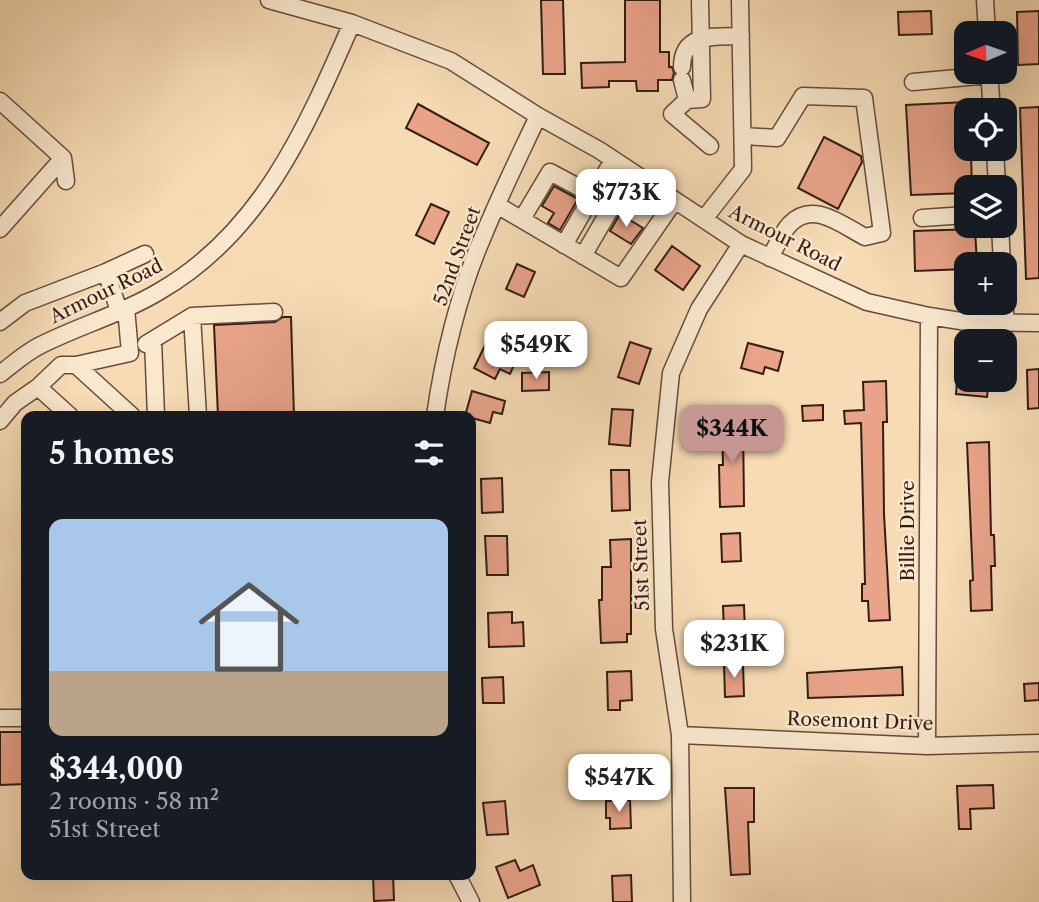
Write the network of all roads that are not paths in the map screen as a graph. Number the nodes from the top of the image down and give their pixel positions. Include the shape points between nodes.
1 (269, 0) edge
2 (701, 0) edge
3 (740, 0) edge
4 (985, 0) edge
5 (986, 21) edge
6 (352, 23) junction
7 (741, 36) junction
8 (702, 38) junction
9 (954, 77) edge
10 (913, 82) dead end
11 (687, 100) junction
12 (0, 101) edge
13 (538, 116) junction
14 (743, 136) junction
15 (710, 146) dead end
16 (63, 158) junction
17 (613, 160) junction
18 (632, 172) junction
19 (66, 181) dead end
20 (593, 195) junction
21 (675, 200) junction
22 (497, 205) junction
23 (954, 216) edge
24 (922, 218) dead end
25 (522, 219) junction
26 (704, 219) junction
27 (0, 229) edge
28 (741, 244) junction
29 (564, 245) junction
30 (145, 254) dead end
31 (583, 256) junction
32 (770, 257) junction
33 (106, 272) junction
34 (122, 310) junction
35 (274, 312) dead end
36 (1005, 315) edge
37 (192, 316) junction
38 (929, 316) junction
39 (0, 322) edge
40 (1039, 323) edge
41 (1006, 324) junction
42 (153, 340) junction
43 (130, 353) junction
44 (76, 365) junction
45 (0, 374) edge
46 (38, 387) junction
47 (64, 411) edge
48 (127, 411) edge
49 (156, 411) edge
50 (198, 411) edge
51 (436, 411) edge
52 (0, 421) edge
53 (21, 718) edge
54 (0, 719) edge
55 (680, 735) junction
56 (1039, 743) edge
57 (927, 746) junction
58 (460, 880) edge
59 (471, 902) edge
60 (682, 902) edge

1 - 6 street, Armour Road
2 - 8 street
3 - 7 street
4 - 5 street
6 - 13 street, Armour Road via 451,61
6 - 34 street, Armour Road via 314,110 267,191 235,233 200,265
7 - 8 street
7 - 14 street
8 - 11 street via 682,55
8 - 11 street via 702,99
9 - 10 street
11 - 15 street via 671,114
12 - 16 street
13 - 17 street, Armour Road
13 - 22 street, 52nd Street
14 - 26 street via 743,169
14 - 32 street via 777,138 803,96 864,98 882,233 865,237 821,213 805,214 789,224
16 - 19 street
16 - 27 street
17 - 18 street, Armour Road
17 - 20 street
18 - 21 street, Armour Road
18 - 31 street
20 - 25 street via 550,172
20 - 29 street
21 - 26 street, Armour Road
21 - 31 street via 621,278
22 - 25 street
22 - 51 street, 52nd Street via 461,299
23 - 24 street
25 - 29 street
26 - 28 street, Armour Road
28 - 32 street, Armour Road
28 - 55 street, 51st Street via 699,309 671,373 660,482 664,629
29 - 31 street
30 - 33 street
32 - 38 street, Armour Road via 867,302
33 - 34 street
33 - 39 street via 25,303
34 - 43 street
34 - 45 street, Armour Road via 36,347
35 - 37 street
36 - 41 street
37 - 42 street
37 - 50 street
38 - 41 street, Armour Road
38 - 57 street, Billie Drive
40 - 41 street, Armour Road
42 - 43 street
42 - 49 street
43 - 44 street
44 - 46 street via 61,365
44 - 48 street
46 - 47 street
46 - 52 street via 15,402
53 - 54 street
55 - 57 street, Rosemont Drive
55 - 60 street, 51st Street
56 - 57 street, Rosemont Drive
58 - 59 street

